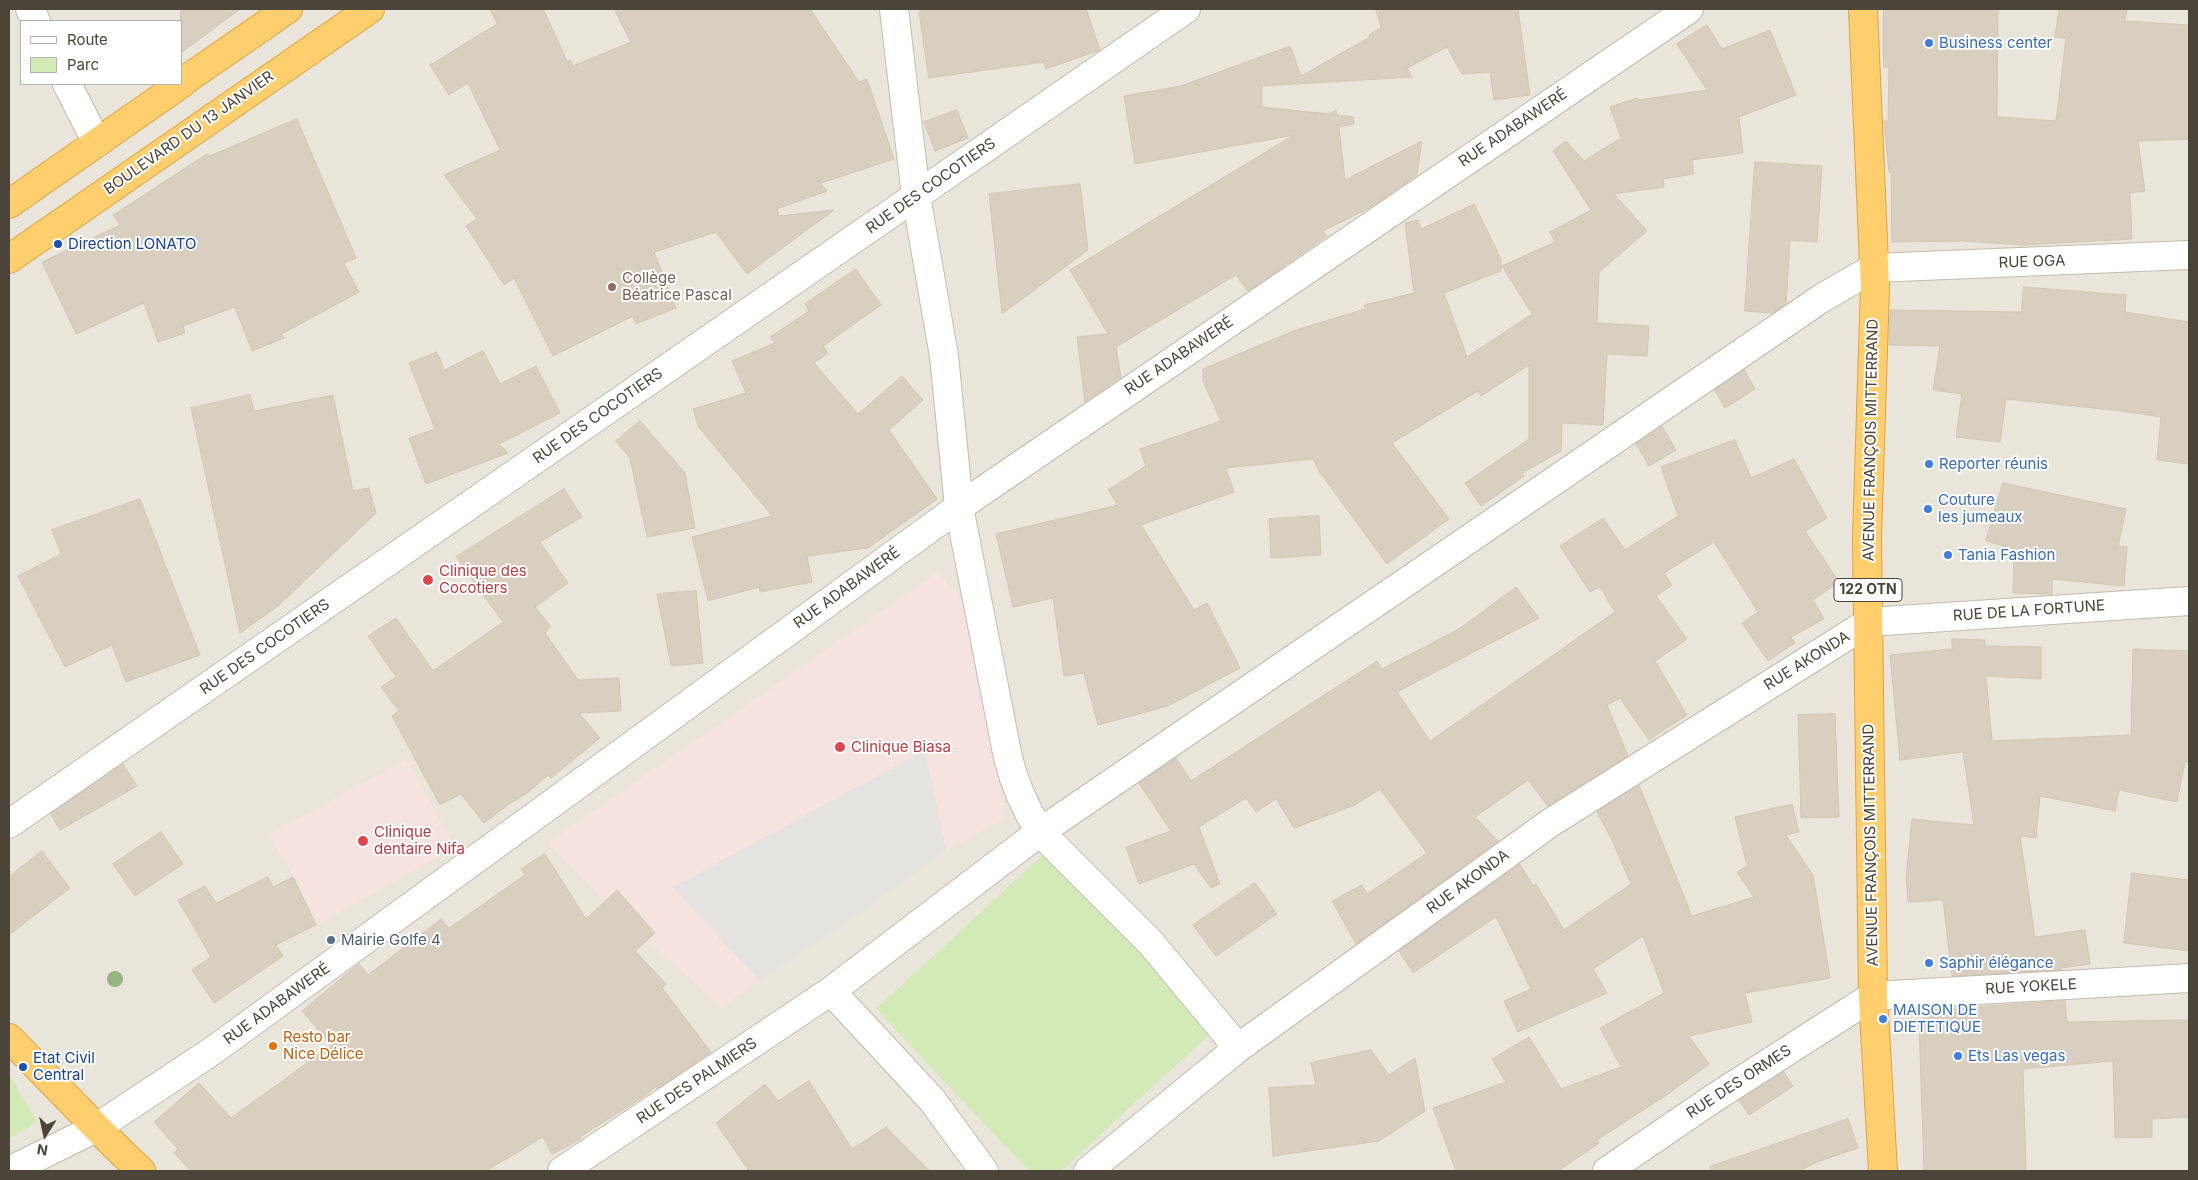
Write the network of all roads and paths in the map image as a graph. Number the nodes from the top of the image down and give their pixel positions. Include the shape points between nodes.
1 (288, 9) edge
2 (370, 9) edge
3 (894, 9) edge
4 (1186, 9) edge
5 (1689, 9) edge
6 (1863, 9) edge
7 (182, 83) edge
8 (68, 85) edge
9 (180, 85) edge
10 (97, 143) junction
11 (916, 196) junction
12 (9, 204) edge
13 (2189, 255) edge
14 (9, 259) edge
15 (1874, 268) junction
16 (959, 507) junction
17 (2189, 601) edge
18 (1869, 622) junction
19 (9, 824) edge
20 (1040, 832) junction
21 (2189, 978) edge
22 (831, 991) junction
23 (1873, 996) junction
24 (9, 1038) edge
25 (1238, 1048) junction
26 (96, 1128) junction
27 (9, 1171) edge
28 (141, 1171) edge
29 (562, 1171) edge
30 (984, 1171) edge
31 (1088, 1171) edge
32 (1607, 1171) edge
33 (1883, 1171) edge

1 - 7 highway
2 - 14 highway, BOULEVARD DU 13 JANVIER
3 - 11 street
4 - 11 street, RUE DES COCOTIERS
5 - 16 street, RUE ADABAWERÉ
6 - 15 highway, AVENUE FRANÇOIS MITTERRAND / 122 OTN
8 - 10 street
9 - 10 highway
10 - 12 highway
11 - 16 street via 944,356
11 - 19 street, RUE DES COCOTIERS
13 - 15 street, RUE OGA
15 - 18 highway, AVENUE FRANÇOIS MITTERRAND / 122 OTN via 1867,537
15 - 20 street, RUE DES PALMIERS via 1822,298
16 - 20 street via 1014,783
16 - 26 street, RUE ADABAWERÉ via 212,1052
17 - 18 street, RUE DE LA FORTUNE
18 - 23 highway, AVENUE FRANÇOIS MITTERRAND / 122 OTN
18 - 25 street, RUE AKONDA via 1550,823
20 - 22 street, RUE DES PALMIERS
20 - 25 street via 1150,942
21 - 23 street, RUE YOKELE
22 - 29 street, RUE DES PALMIERS
22 - 30 street via 932,1100
23 - 32 street, RUE DES ORMES
23 - 33 highway, AVENUE FRANÇOIS MITTERRAND / 122 OTN
24 - 26 highway
25 - 31 street, RUE AKONDA
26 - 27 street, RUE ADABAWERÉ
26 - 28 highway

